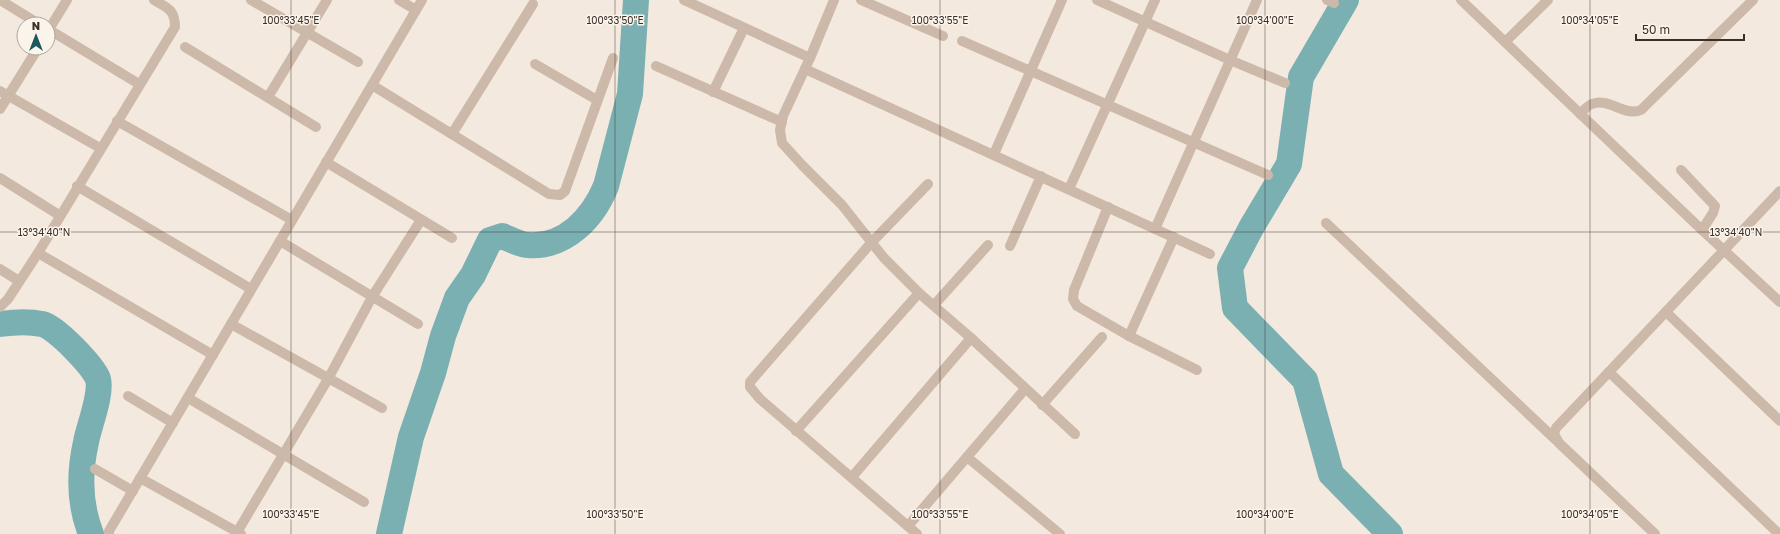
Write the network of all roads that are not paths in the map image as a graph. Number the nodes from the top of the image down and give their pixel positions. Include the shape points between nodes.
1 (0, 0) edge
2 (67, 0) edge
3 (154, 0) edge
4 (251, 0) edge
5 (327, 0) edge
6 (399, 0) edge
7 (422, 0) edge
8 (684, 0) edge
9 (834, 0) edge
10 (861, 0) edge
11 (1062, 0) edge
12 (1097, 0) edge
13 (1155, 0) edge
14 (1257, 0) edge
15 (1461, 0) edge
16 (1548, 0) edge
17 (1752, 0) edge
18 (533, 4) dead end
19 (416, 10) junction
20 (27, 16) edge
21 (56, 17) edge
22 (1146, 21) junction
23 (744, 28) junction
24 (307, 33) junction
25 (56, 35) edge
26 (943, 36) dead end
27 (962, 41) dead end
28 (1505, 42) junction
29 (185, 47) dead end
30 (32, 56) edge
31 (613, 58) dead end
32 (810, 58) junction
33 (1230, 60) junction
34 (358, 62) dead end
35 (536, 64) dead end
36 (656, 66) dead end
37 (805, 69) junction
38 (1030, 70) junction
39 (1285, 82) dead end
40 (139, 84) junction
41 (372, 85) junction
42 (713, 92) junction
43 (4, 94) edge
44 (268, 97) junction
45 (598, 100) junction
46 (1108, 105) junction
47 (0, 109) edge
48 (1580, 114) junction
49 (117, 121) junction
50 (782, 122) junction
51 (316, 126) dead end
52 (452, 134) junction
53 (1193, 141) junction
54 (100, 148) junction
55 (994, 154) junction
56 (326, 162) junction
57 (1681, 170) dead end
58 (1268, 175) dead end
59 (1041, 176) junction
60 (0, 178) edge
61 (928, 184) dead end
62 (77, 186) junction
63 (1069, 189) junction
64 (1780, 191) edge
65 (1108, 207) junction
66 (59, 215) junction
67 (292, 220) junction
68 (421, 220) junction
69 (1326, 223) dead end
70 (1155, 229) junction
71 (1702, 230) junction
72 (1174, 237) junction
73 (452, 238) dead end
74 (280, 241) junction
75 (870, 243) junction
76 (988, 245) dead end
77 (1010, 246) dead end
78 (1724, 250) junction
79 (38, 253) junction
80 (1210, 254) dead end
81 (0, 269) edge
82 (19, 281) junction
83 (252, 289) junction
84 (919, 293) junction
85 (372, 297) junction
86 (1780, 302) edge
87 (934, 305) junction
88 (0, 307) edge
89 (1666, 312) junction
90 (231, 324) junction
91 (418, 324) dead end
92 (1130, 336) junction
93 (1102, 337) dead end
94 (971, 338) junction
95 (213, 355) junction
96 (1197, 370) dead end
97 (1609, 372) junction
98 (328, 379) junction
99 (1025, 389) junction
100 (128, 396) dead end
101 (188, 398) junction
102 (1042, 405) junction
103 (382, 408) dead end
104 (1780, 421) edge
105 (173, 423) junction
106 (796, 431) junction
107 (1075, 434) dead end
108 (1559, 443) junction
109 (283, 454) junction
110 (967, 457) junction
111 (95, 469) dead end
112 (852, 477) junction
113 (140, 478) junction
114 (133, 490) junction
115 (364, 502) dead end
116 (908, 526) junction
117 (238, 533) edge
118 (109, 534) edge
119 (917, 534) edge
120 (1060, 534) edge
121 (1655, 534) edge
122 (1780, 534) edge

1 - 20 street
2 - 21 street
3 - 40 street via 169,9 174,16 174,27
4 - 24 street
5 - 24 street
6 - 19 street
7 - 19 street
8 - 23 street
9 - 32 street
10 - 26 street
11 - 38 street
12 - 22 street
13 - 22 street
14 - 33 street
15 - 28 street
16 - 28 street
17 - 48 street via 1641,110 1630,112 1599,103 1591,104
18 - 52 street
19 - 41 street
22 - 33 street
22 - 46 street
23 - 32 street
23 - 42 street
24 - 34 street
24 - 44 street
25 - 40 street
27 - 38 street
28 - 48 street
29 - 44 street
30 - 43 street
31 - 45 street
32 - 37 street
33 - 39 street
33 - 53 street
35 - 45 street
36 - 42 street
37 - 50 street
37 - 55 street
38 - 46 street
38 - 55 street
40 - 49 street
41 - 52 street
41 - 56 street
42 - 50 street
43 - 47 street
43 - 54 street
44 - 51 street
45 - 52 street via 564,191 560,195 549,194
46 - 53 street
46 - 63 street
48 - 71 street
49 - 54 street
49 - 67 street
50 - 75 street via 782,143 842,205
53 - 58 street
53 - 70 street
54 - 62 street
55 - 59 street
56 - 67 street
56 - 68 street
57 - 71 street via 1715,206
59 - 63 street
59 - 77 street
60 - 66 street
61 - 75 street
62 - 66 street
62 - 83 street
63 - 65 street
64 - 78 street
65 - 70 street
65 - 92 street via 1074,290 1073,299 1084,312
66 - 79 street
67 - 74 street
68 - 73 street
68 - 85 street
69 - 108 street
70 - 72 street
71 - 78 street
72 - 80 street
72 - 92 street
74 - 83 street
74 - 85 street
75 - 84 street
75 - 106 street via 750,382 753,392
76 - 87 street
78 - 86 street
78 - 89 street
79 - 82 street
79 - 95 street
81 - 82 street
82 - 88 street
83 - 90 street
84 - 87 street
84 - 106 street
85 - 91 street
85 - 98 street
87 - 94 street
89 - 97 street
89 - 104 street
90 - 95 street
90 - 98 street
92 - 96 street
93 - 102 street
94 - 99 street
94 - 112 street
95 - 101 street
97 - 108 street via 1556,428 1554,434
97 - 122 street
98 - 103 street
98 - 109 street
99 - 102 street
99 - 110 street
100 - 105 street
101 - 105 street
101 - 109 street
102 - 107 street
105 - 113 street
106 - 112 street
108 - 121 street
109 - 115 street
109 - 117 street
110 - 116 street
110 - 120 street
111 - 114 street
112 - 116 street
113 - 114 street
113 - 117 street
114 - 118 street via 108,531
116 - 119 street

